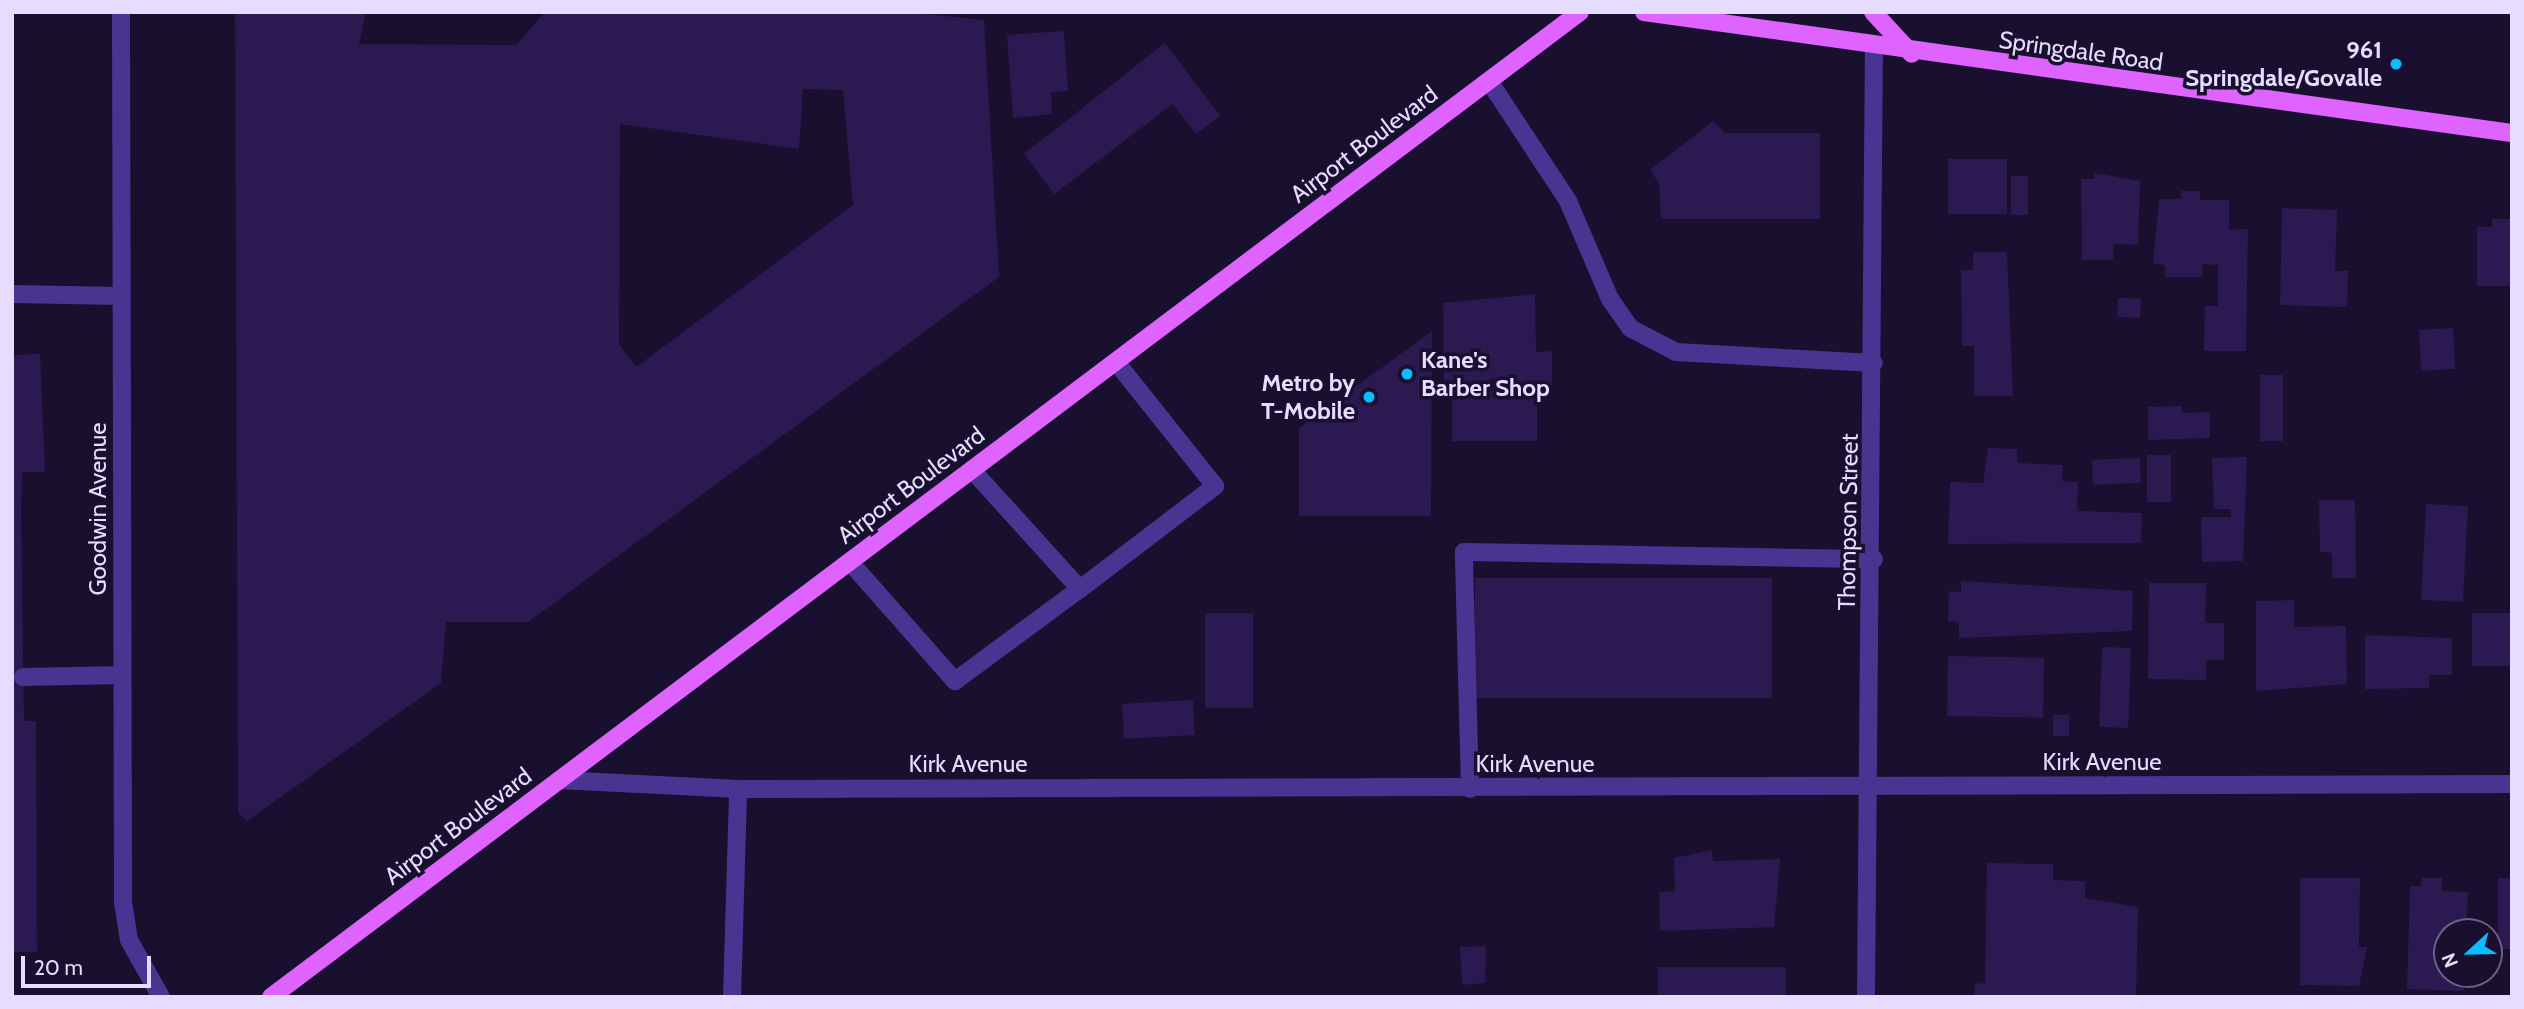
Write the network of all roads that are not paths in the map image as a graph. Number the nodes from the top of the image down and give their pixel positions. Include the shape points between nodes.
1 (121, 12) edge
2 (1580, 12) edge
3 (1644, 12) edge
4 (1873, 12) edge
5 (1874, 49) junction
6 (1912, 54) junction
7 (1489, 80) junction
8 (2512, 133) edge
9 (12, 294) edge
10 (121, 296) junction
11 (1116, 362) junction
12 (1874, 363) junction
13 (972, 470) junction
14 (1874, 559) junction
15 (850, 562) junction
16 (1080, 589) junction
17 (122, 675) junction
18 (23, 677) dead end
19 (559, 780) junction
20 (2512, 785) edge
21 (1868, 787) junction
22 (738, 789) junction
23 (1470, 789) junction
24 (278, 995) edge
25 (161, 997) edge
26 (732, 997) edge
27 (1866, 997) edge

1 - 10 street, Goodwin Avenue
2 - 7 main road, Airport Boulevard
3 - 5 main road, Springdale Road
4 - 6 main road
5 - 6 main road, Springdale Road
5 - 12 street, Thompson Street
6 - 8 main road, Springdale Road
7 - 11 main road, Airport Boulevard
7 - 12 street via 1568,201 1610,299 1630,328 1676,352
9 - 10 street
10 - 17 street, Goodwin Avenue
11 - 13 main road, Airport Boulevard
11 - 16 street via 1215,486
12 - 14 street, Thompson Street
13 - 15 main road, Airport Boulevard
13 - 16 street
14 - 21 street, Thompson Street
14 - 23 street via 1464,552
15 - 16 street via 955,681
15 - 19 main road, Airport Boulevard
17 - 18 street
17 - 25 street, Goodwin Avenue via 123,901 129,940
19 - 22 street, Kirk Avenue
19 - 24 main road, Airport Boulevard
20 - 21 street, Kirk Avenue
21 - 23 street, Kirk Avenue
21 - 27 street, Thompson Street
22 - 23 street, Kirk Avenue
22 - 26 street

